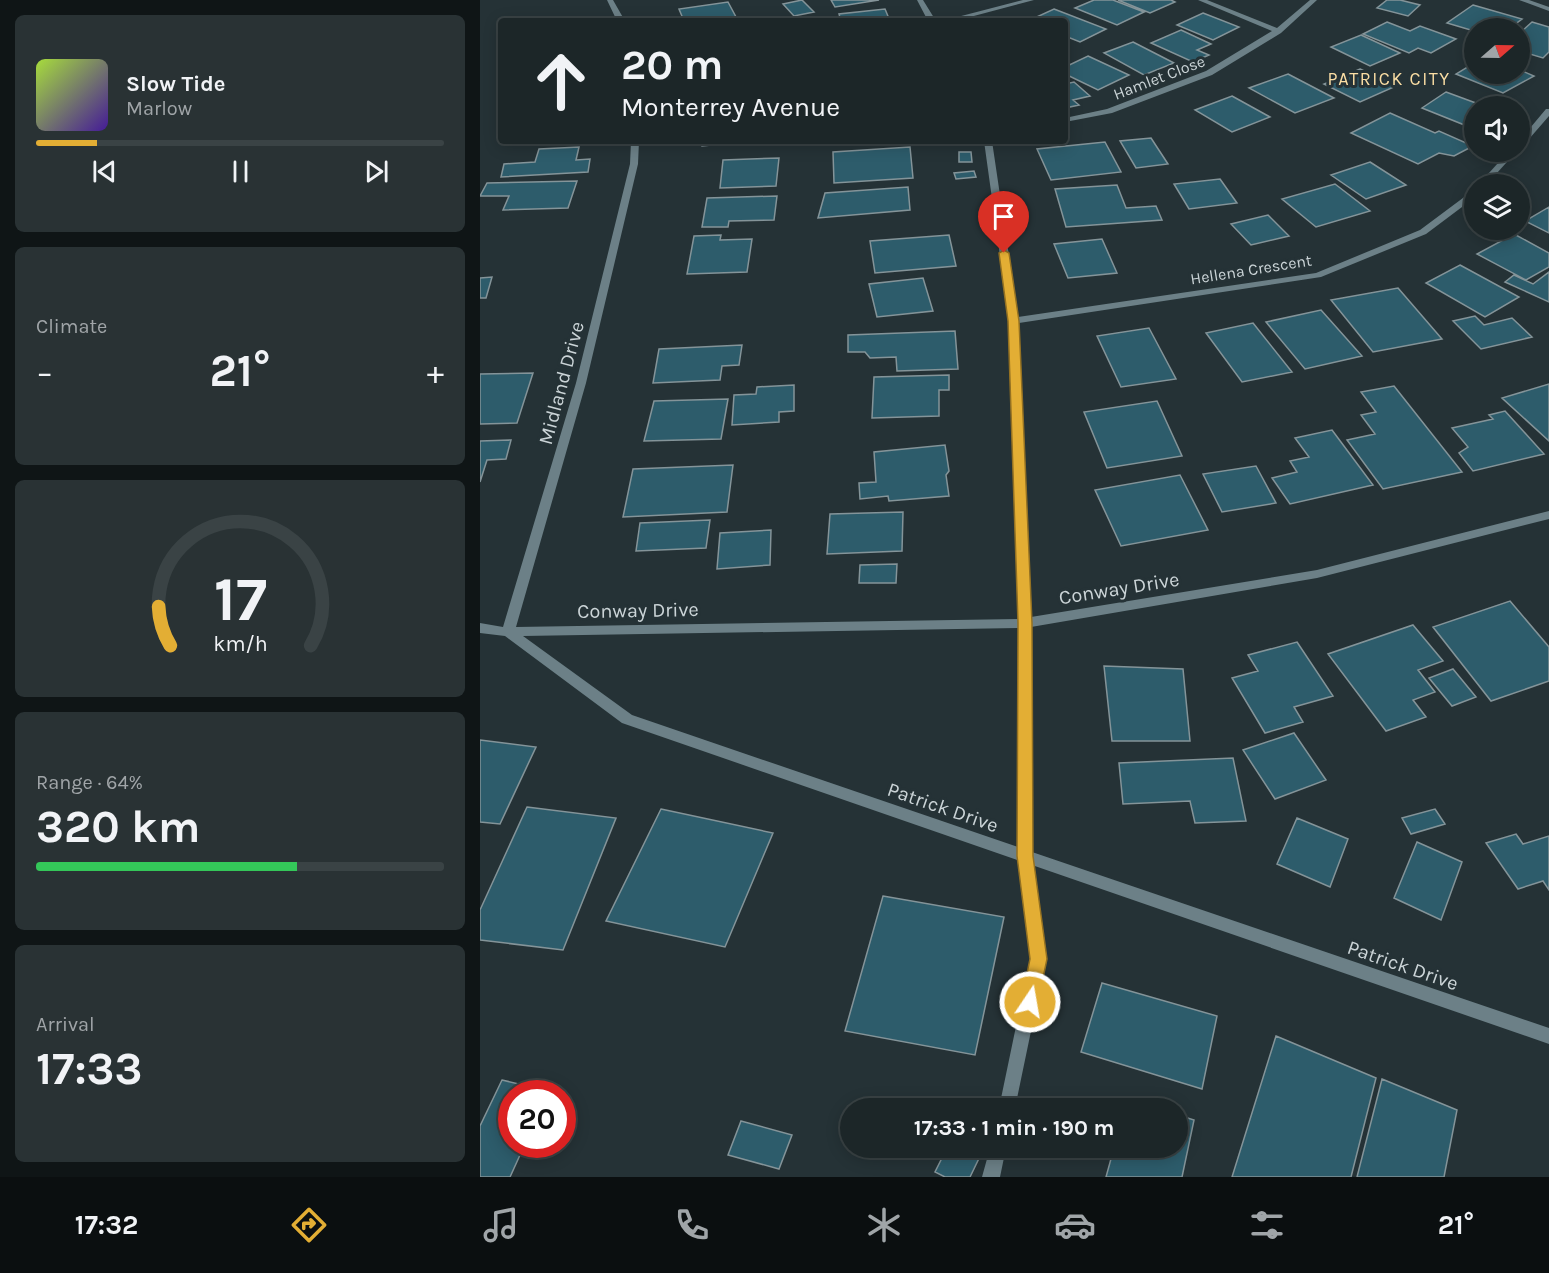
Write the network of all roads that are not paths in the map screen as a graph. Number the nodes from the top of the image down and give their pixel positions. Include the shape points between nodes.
1 (610, 0) edge
2 (920, 0) edge
3 (1031, 0) edge
4 (1200, 0) edge
5 (1314, 0) edge
6 (1522, 0) edge
7 (1549, 9) edge
8 (619, 18) edge
9 (930, 18) edge
10 (958, 18) edge
11 (1278, 31) junction
12 (1549, 111) edge
13 (1068, 119) edge
14 (1530, 133) edge
15 (635, 144) edge
16 (988, 144) edge
17 (1503, 162) edge
18 (1492, 174) edge
19 (1464, 201) edge
20 (1014, 321) junction
21 (1549, 515) edge
22 (1025, 623) junction
23 (480, 628) edge
24 (507, 632) junction
25 (1025, 856) junction
26 (1546, 1033) edge
27 (1009, 1098) edge
28 (996, 1158) edge
29 (991, 1177) edge

1 - 8 street
2 - 9 street
3 - 10 street
4 - 11 street
5 - 11 street, Hamlet Close
6 - 7 street
11 - 13 street, Hamlet Close via 1209,74 1109,111
12 - 14 street
15 - 24 street, Midland Drive via 634,164 581,383
16 - 20 street
17 - 18 street
19 - 20 street, Hellena Crescent via 1423,232 1318,275
20 - 22 street
21 - 22 street, Conway Drive via 1317,574
22 - 24 street, Conway Drive
22 - 25 street
23 - 24 street, Patrick Drive
24 - 25 street, Patrick Drive via 627,719
25 - 26 street, Patrick Drive
25 - 27 street via 1038,959
28 - 29 street

